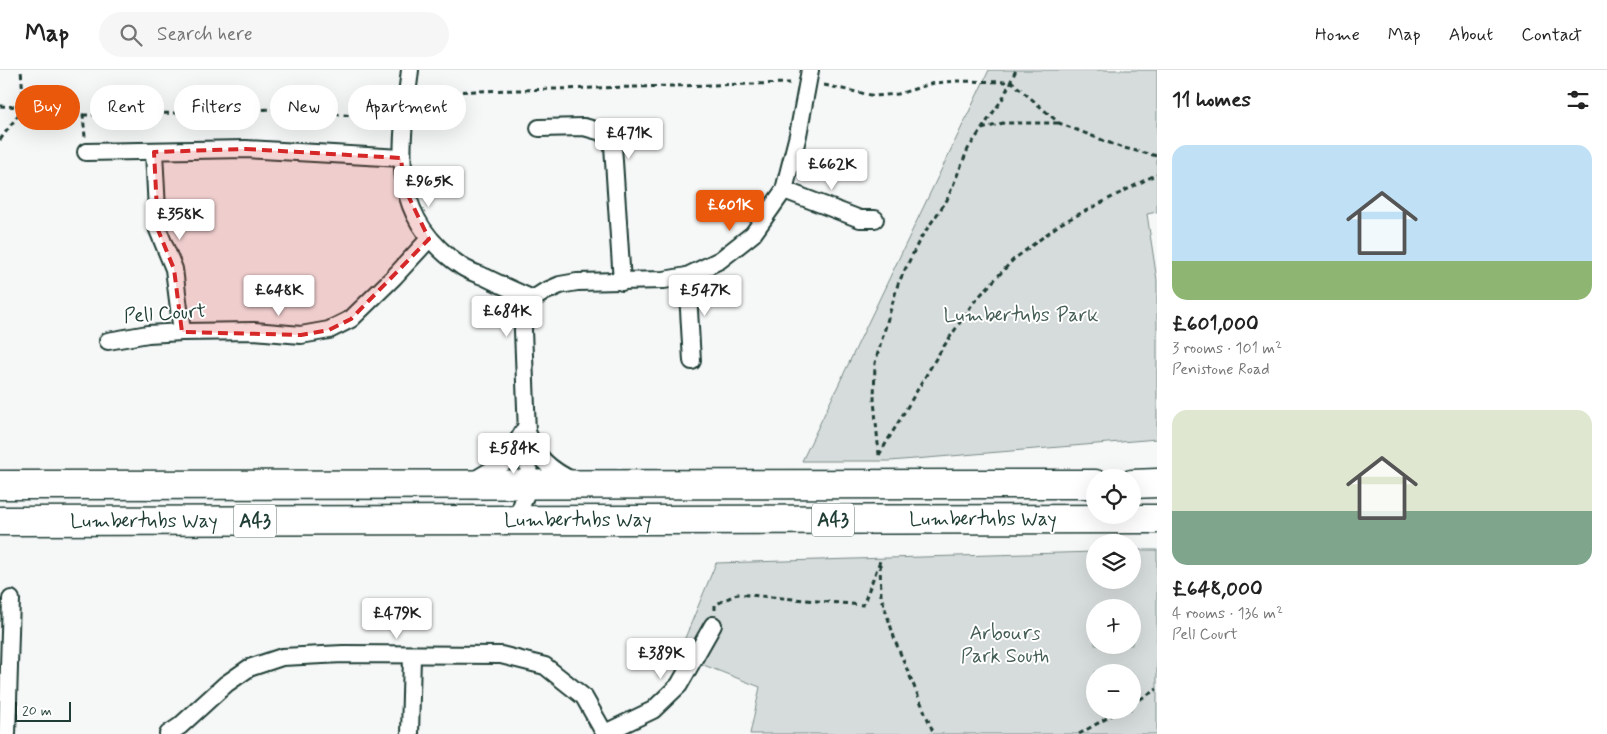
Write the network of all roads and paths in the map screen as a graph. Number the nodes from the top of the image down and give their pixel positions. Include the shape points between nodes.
1 (22, 70) edge
2 (410, 70) edge
3 (1016, 70) edge
4 (809, 76) edge
5 (1012, 82) junction
6 (23, 85) edge
7 (409, 85) edge
8 (466, 91) edge
9 (0, 106) edge
10 (15, 107) edge
11 (348, 111) edge
12 (80, 115) edge
13 (83, 115) junction
14 (15, 119) edge
15 (1059, 123) junction
16 (539, 128) dead end
17 (981, 129) junction
18 (404, 130) edge
19 (0, 140) edge
20 (86, 152) joint
21 (154, 152) junction
22 (1157, 156) edge
23 (402, 158) junction
24 (1157, 174) edge
25 (784, 190) junction
26 (875, 220) dead end
27 (429, 239) junction
28 (687, 276) junction
29 (622, 282) junction
30 (533, 299) junction
31 (182, 332) junction
32 (108, 341) dead end
33 (692, 361) dead end
34 (526, 427) junction
35 (1157, 483) edge
36 (1086, 484) edge
37 (1141, 484) edge
38 (0, 485) edge
39 (465, 485) junction
40 (529, 485) junction
41 (582, 485) junction
42 (1157, 519) edge
43 (509, 520) junction
44 (0, 521) edge
45 (12, 599) dead end
46 (713, 625) joint
47 (412, 656) junction
48 (1157, 689) edge
49 (1141, 699) edge
50 (1105, 719) edge
51 (605, 733) edge
52 (7, 734) edge
53 (168, 734) edge
54 (410, 734) edge
55 (934, 734) edge
56 (1079, 734) edge

1 - 6 path
2 - 7 street
3 - 5 path
4 - 5 path via 876,96 898,94 934,83
4 - 8 path
4 - 25 street
5 - 15 path
5 - 17 path
9 - 10 path
11 - 13 path
12 - 13 path
13 - 20 path
14 - 19 path
15 - 17 path via 1003,122
15 - 22 path via 1120,148
16 - 29 street via 584,127 602,132 613,146
17 - 24 path via 968,149 947,200 920,239 898,284 883,331 875,363 874,400 879,455 938,355 973,304 1013,260 1060,224
18 - 23 street
20 - 21 street
21 - 23 street via 246,149
21 - 31 street via 158,230 174,269
23 - 27 street via 404,187
25 - 26 street via 860,219
25 - 28 street via 754,234 720,260
27 - 30 street via 462,267
27 - 31 street, Pell Court via 351,319 329,330 301,335 254,331
28 - 29 street
28 - 33 street
29 - 30 street via 560,285
30 - 34 street via 524,312 523,330
31 - 32 street, Pell Court
34 - 39 street via 505,462
34 - 40 street
34 - 41 street via 531,444 545,462
35 - 37 highway
36 - 41 highway, Lumbertubs Way / A43
38 - 39 highway, Lumbertubs Way / A43
39 - 40 highway, Lumbertubs Way / A43
40 - 41 highway, Lumbertubs Way / A43
40 - 43 street via 520,510
42 - 43 highway, Lumbertubs Way / A43
43 - 44 highway, Lumbertubs Way / A43
45 - 52 street
46 - 51 street via 679,685 653,710
46 - 55 path via 715,605 737,594 862,605 880,561 881,596 896,643
47 - 51 street via 501,655 545,666 584,697
47 - 53 street via 343,654 282,658 249,668
47 - 54 street
48 - 49 path
50 - 56 path

